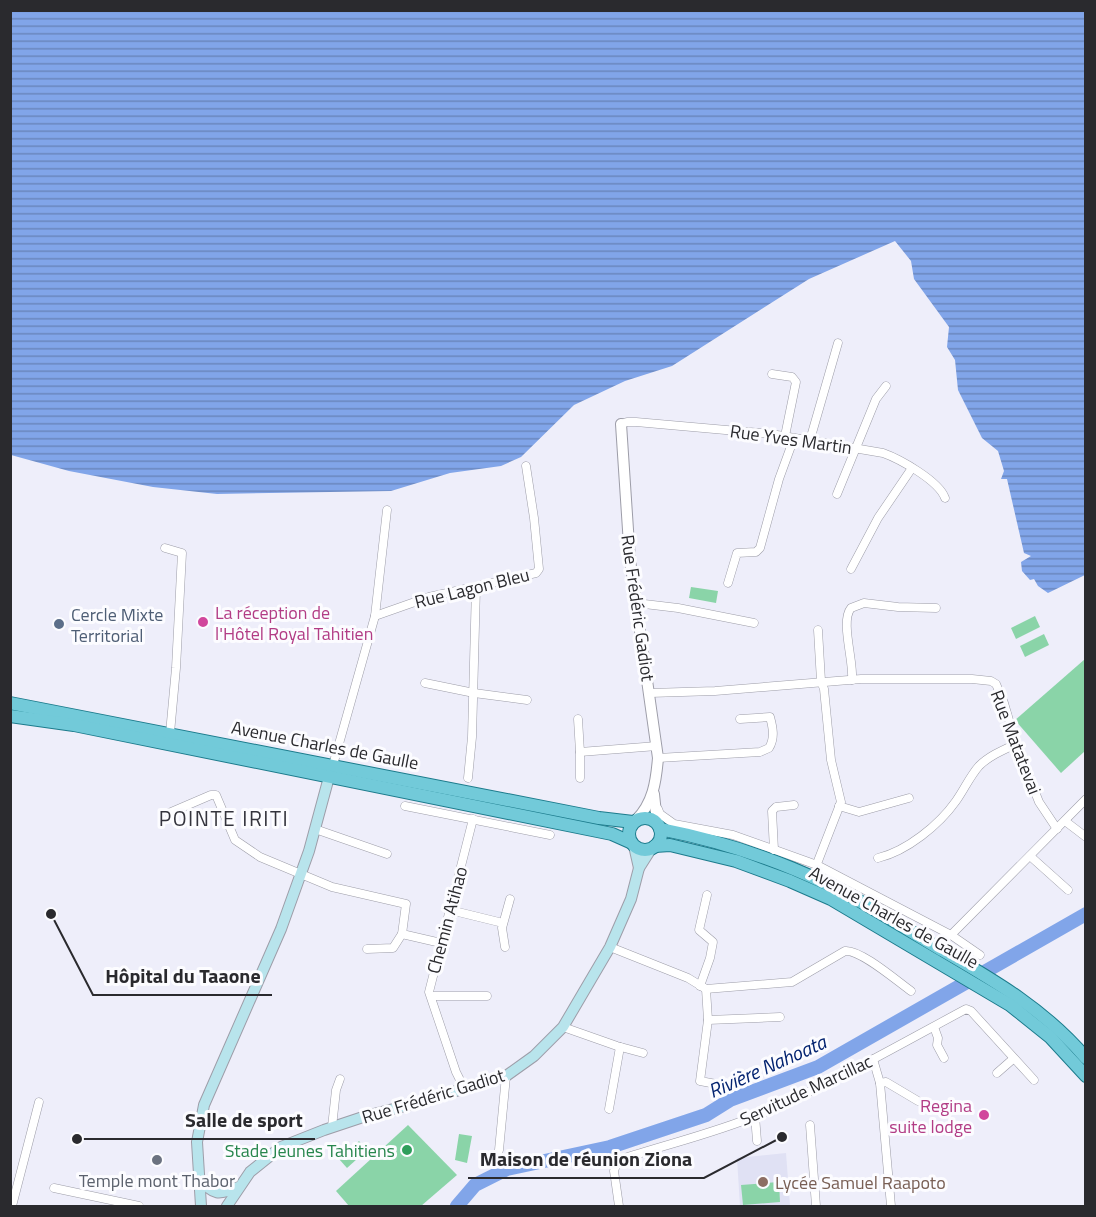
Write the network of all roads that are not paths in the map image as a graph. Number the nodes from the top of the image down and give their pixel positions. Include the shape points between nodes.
1 (838, 343) dead end
2 (772, 374) dead end
3 (886, 386) dead end
4 (621, 424) joint
5 (790, 437) junction
6 (810, 440) junction
7 (855, 448) junction
8 (526, 466) dead end
9 (912, 468) junction
10 (837, 495) dead end
11 (945, 498) dead end
12 (387, 510) dead end
13 (165, 548) dead end
14 (851, 569) dead end
15 (728, 583) dead end
16 (476, 587) junction
17 (636, 603) junction
18 (936, 608) dead end
19 (375, 616) junction
20 (754, 623) dead end
21 (818, 630) dead end
22 (852, 680) junction
23 (821, 681) junction
24 (425, 683) dead end
25 (474, 693) junction
26 (650, 693) junction
27 (527, 700) dead end
28 (10, 703) edge
29 (10, 716) edge
30 (578, 719) dead end
31 (740, 719) dead end
32 (170, 733) junction
33 (1016, 744) junction
34 (657, 746) junction
35 (580, 752) junction
36 (658, 758) junction
37 (333, 765) junction
38 (329, 777) junction
39 (468, 778) dead end
40 (580, 778) dead end
41 (654, 791) junction
42 (909, 798) dead end
43 (1086, 800) edge
44 (794, 805) dead end
45 (405, 806) dead end
46 (839, 806) junction
47 (655, 807) junction
48 (169, 813) dead end
49 (473, 819) junction
50 (634, 821) junction
51 (1065, 821) junction
52 (658, 826) junction
53 (315, 829) junction
54 (1057, 829) junction
55 (550, 835) dead end
56 (1086, 837) edge
57 (632, 844) junction
58 (653, 847) junction
59 (774, 850) junction
60 (387, 854) dead end
61 (1030, 856) junction
62 (878, 858) dead end
63 (818, 861) dead end
64 (639, 868) junction
65 (300, 875) junction
66 (1068, 890) dead end
67 (707, 895) dead end
68 (510, 899) dead end
69 (450, 910) junction
70 (503, 924) junction
71 (402, 934) junction
72 (951, 935) junction
73 (441, 943) junction
74 (505, 947) dead end
75 (610, 947) junction
76 (367, 949) dead end
77 (980, 955) dead end
78 (962, 968) junction
79 (989, 985) junction
80 (703, 987) junction
81 (911, 991) dead end
82 (432, 996) junction
83 (487, 996) dead end
84 (780, 1017) dead end
85 (708, 1020) junction
86 (563, 1027) junction
87 (934, 1027) junction
88 (620, 1047) junction
89 (644, 1053) dead end
90 (944, 1058) dead end
91 (1086, 1058) edge
92 (873, 1059) junction
93 (1013, 1059) junction
94 (997, 1073) dead end
95 (506, 1076) junction
96 (1086, 1076) edge
97 (340, 1079) dead end
98 (1034, 1080) dead end
99 (880, 1083) junction
100 (727, 1086) dead end
101 (464, 1088) junction
102 (918, 1101) dead end
103 (39, 1102) dead end
104 (609, 1109) dead end
105 (755, 1116) junction
106 (810, 1125) dead end
107 (332, 1127) junction
108 (757, 1141) dead end
109 (499, 1150) dead end
110 (200, 1178) junction
111 (238, 1187) junction
112 (54, 1188) dead end
113 (12, 1206) edge
114 (139, 1206) edge
115 (201, 1206) edge
116 (220, 1206) edge
117 (227, 1206) edge
118 (619, 1206) edge
119 (816, 1206) edge
120 (891, 1206) edge

1 - 6 street
2 - 5 street via 792,377 796,382
3 - 7 street via 876,399
4 - 5 street, Rue Yves Martin via 636,422
4 - 17 street, Rue Frédéric Gadiot
5 - 6 street, Rue Yves Martin
5 - 15 street via 760,548 756,552 737,553
6 - 7 street, Rue Yves Martin
7 - 9 street, Rue Yves Martin via 900,459
7 - 10 street
8 - 16 street, Rue Lagon Bleu via 539,568 536,573
9 - 11 street, Rue Yves Martin
9 - 14 street via 878,518
12 - 19 street
13 - 32 street via 182,553
16 - 19 street, Rue Lagon Bleu via 429,597
16 - 25 street
17 - 20 street
17 - 26 street, Rue Frédéric Gadiot
18 - 22 street via 864,603 851,608 846,618
19 - 37 street
21 - 23 street
22 - 23 street, Rue Matatevai
22 - 33 street, Rue Matatevai via 991,681 1004,703
23 - 26 street, Rue Matatevai
23 - 46 street via 831,760 841,797
24 - 25 street
25 - 27 street
25 - 39 street
26 - 34 street, Rue Frédéric Gadiot
28 - 32 main road, Avenue Charles de Gaulle
29 - 38 main road, Avenue Charles de Gaulle via 74,725
30 - 35 street
31 - 36 street via 770,717 773,739 769,748 750,753
32 - 37 main road, Avenue Charles de Gaulle
33 - 54 street, Rue Matatevai via 1039,802
33 - 62 street via 979,766 945,815 900,850
34 - 35 street
34 - 36 street, Rue Frédéric Gadiot
35 - 40 street
36 - 41 street, Rue Frédéric Gadiot
37 - 50 main road, Avenue Charles de Gaulle via 599,818
38 - 53 main road
38 - 57 main road, Avenue Charles de Gaulle via 612,834
41 - 47 street, Rue Frédéric Gadiot
41 - 50 street, Rue Frédéric Gadiot
42 - 46 street via 862,812
43 - 51 street
44 - 59 street via 772,811
45 - 49 street
46 - 63 street
47 - 52 street, Rue Frédéric Gadiot
47 - 59 street via 674,824 733,835
48 - 65 street via 216,795 235,840 260,857
49 - 55 street
49 - 69 street, Chemin Atihao
50 - 52 main road via 647,818
50 - 57 main road via 628,832
51 - 54 street
51 - 56 street
52 - 58 main road via 661,837
52 - 78 main road, Avenue Charles de Gaulle via 750,852 812,877 866,904
53 - 60 street
53 - 65 main road
54 - 61 street
57 - 58 main road via 641,849
57 - 64 main road, Rue Frédéric Gadiot
58 - 64 main road, Rue Frédéric Gadiot
58 - 78 main road, Avenue Charles de Gaulle via 670,845 722,857 790,880
59 - 72 street via 817,865
61 - 66 street
61 - 72 street
64 - 75 main road, Rue Frédéric Gadiot via 631,899
65 - 71 street via 332,887 406,904
65 - 110 main road via 267,963 204,1105 197,1142
67 - 80 street via 699,930 713,942
68 - 70 street
69 - 70 street
69 - 73 street, Chemin Atihao
70 - 74 street
71 - 73 street
71 - 76 street via 393,948
72 - 77 street
73 - 82 street, Chemin Atihao via 429,992
75 - 80 street
75 - 86 main road, Rue Frédéric Gadiot
78 - 79 main road, Avenue Charles de Gaulle
79 - 91 main road, Avenue Charles de Gaulle via 1040,1012
79 - 96 main road, Avenue Charles de Gaulle via 1029,1018
80 - 81 street via 792,982 847,951
80 - 85 street
82 - 83 street
82 - 101 street, Chemin Atihao
84 - 85 street
85 - 100 street via 700,1081
86 - 88 street
86 - 95 main road, Rue Frédéric Gadiot via 534,1056
87 - 90 street
87 - 92 street, Servitude Marcillac
87 - 93 street, Servitude Marcillac via 968,1010
88 - 89 street
88 - 104 street
92 - 99 street
92 - 105 street, Servitude Marcillac
93 - 94 street
93 - 98 street, Servitude Marcillac
95 - 101 main road, Rue Frédéric Gadiot
95 - 109 street
97 - 107 street
99 - 102 street via 886,1082
99 - 120 street
101 - 107 main road, Rue Frédéric Gadiot
103 - 113 street
105 - 108 street
105 - 118 street, Servitude Marcillac via 620,1160 614,1171
106 - 119 street
107 - 111 main road, Rue Frédéric Gadiot via 281,1148
110 - 111 main road via 218,1193
110 - 115 main road
111 - 116 main road, Rue Frédéric Gadiot
111 - 117 main road, Rue Frédéric Gadiot
112 - 114 street

